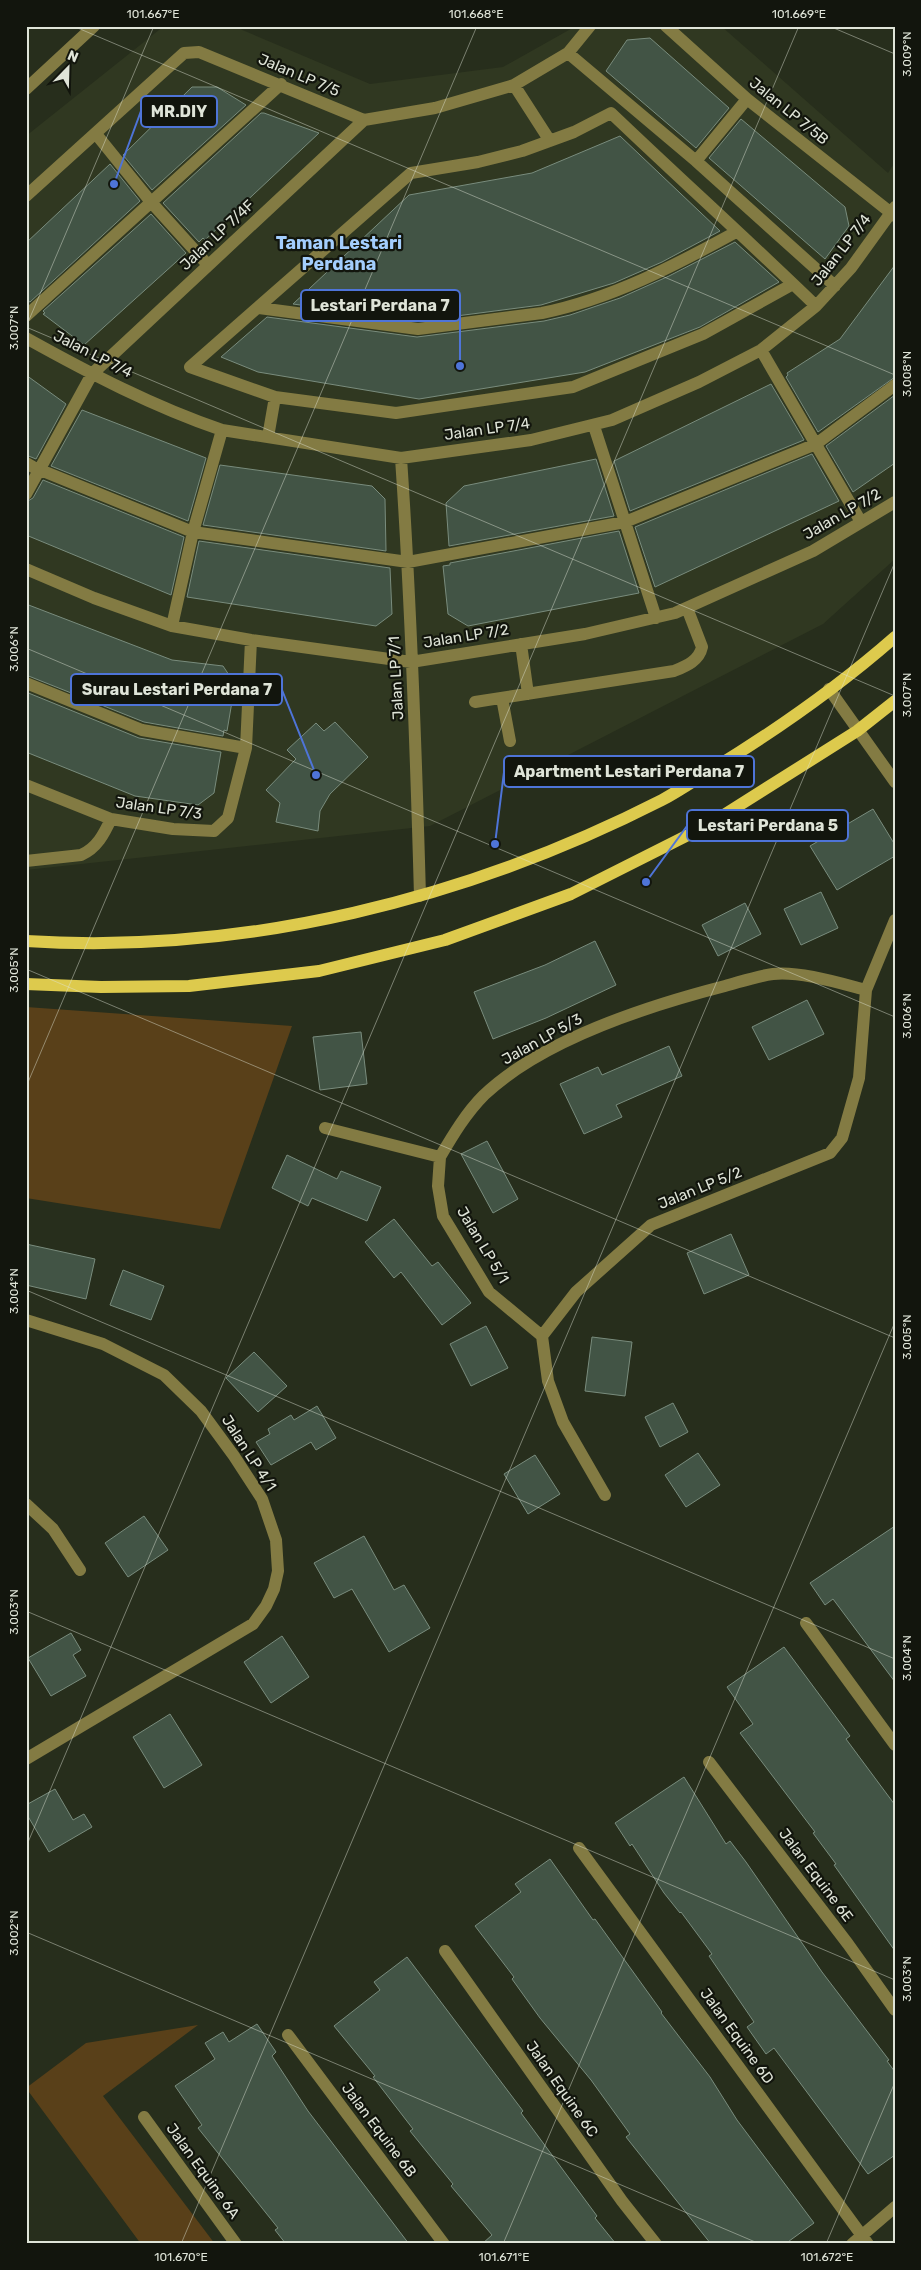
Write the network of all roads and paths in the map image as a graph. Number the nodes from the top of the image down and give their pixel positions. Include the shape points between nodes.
1 (94, 26) edge
2 (590, 26) edge
3 (666, 26) edge
4 (568, 53) junction
5 (281, 84) junction
6 (514, 85) junction
7 (26, 89) edge
8 (747, 99) junction
9 (364, 120) junction
10 (96, 134) junction
11 (550, 141) junction
12 (696, 162) junction
13 (26, 196) edge
14 (151, 202) junction
15 (894, 212) edge
16 (736, 232) junction
17 (208, 265) junction
18 (793, 284) junction
19 (835, 286) junction
20 (816, 306) junction
21 (259, 308) junction
22 (26, 316) edge
23 (26, 338) edge
24 (761, 350) junction
25 (92, 374) junction
26 (895, 385) edge
27 (275, 398) junction
28 (594, 426) junction
29 (222, 430) junction
30 (268, 437) junction
31 (816, 444) junction
32 (400, 458) junction
33 (26, 463) edge
34 (40, 470) junction
35 (26, 494) edge
36 (895, 502) edge
37 (624, 522) junction
38 (861, 522) junction
39 (194, 532) junction
40 (408, 562) junction
41 (26, 569) edge
42 (687, 608) junction
43 (656, 618) junction
44 (172, 626) junction
45 (895, 637) edge
46 (251, 640) junction
47 (521, 644) junction
48 (411, 662) junction
49 (26, 683) edge
50 (829, 689) junction
51 (528, 694) junction
52 (502, 698) junction
53 (895, 701) edge
54 (475, 702) dead end
55 (857, 731) junction
56 (510, 740) dead end
57 (246, 748) junction
58 (895, 782) edge
59 (26, 785) edge
60 (111, 819) junction
61 (26, 861) edge
62 (420, 896) junction
63 (895, 920) edge
64 (26, 941) edge
65 (26, 984) edge
66 (866, 990) junction
67 (325, 1128) dead end
68 (440, 1157) junction
69 (26, 1320) edge
70 (542, 1336) junction
71 (605, 1495) dead end
72 (26, 1504) edge
73 (80, 1570) dead end
74 (806, 1623) dead end
75 (895, 1745) edge
76 (26, 1760) edge
77 (709, 1762) dead end
78 (580, 1848) dead end
79 (445, 1951) dead end
80 (895, 2010) edge
81 (288, 2035) dead end
82 (144, 2117) dead end
83 (895, 2207) edge
84 (860, 2241) edge
85 (236, 2244) edge
86 (444, 2244) edge
87 (656, 2244) edge

1 - 7 street
2 - 4 street
3 - 8 street, Jalan LP 7/5B
4 - 6 street
4 - 12 street
5 - 9 street, Jalan LP 7/5
5 - 10 street, Jalan LP 7/5 via 190,51
5 - 14 street
6 - 9 street via 435,108
6 - 11 street
8 - 12 street
8 - 15 street, Jalan LP 7/5B
9 - 17 street, Jalan LP 7/4F
10 - 13 street, Jalan LP 7/5
10 - 14 street
11 - 16 street via 610,113
11 - 21 street via 478,162 410,173
12 - 19 street
14 - 17 street
14 - 22 street
15 - 19 street, Jalan LP 7/4
16 - 18 street
16 - 21 street via 640,282 542,313 418,328
17 - 25 street, Jalan LP 7/4F
18 - 20 street
18 - 27 street via 703,334 573,387 396,413
19 - 20 street, Jalan LP 7/4
20 - 24 street, Jalan LP 7/4
21 - 27 street via 190,368
23 - 25 street, Jalan LP 7/4
24 - 28 street, Jalan LP 7/4 via 699,382
24 - 31 street
25 - 29 street, Jalan LP 7/4
25 - 34 street, Jalan LP 7/4F
26 - 31 street
27 - 30 street
28 - 32 street, Jalan LP 7/4 via 531,440
28 - 37 street
29 - 30 street, Jalan LP 7/4
29 - 39 street
30 - 32 street, Jalan LP 7/4
31 - 37 street
31 - 38 street
32 - 40 street, Jalan LP 7/1
33 - 34 street
34 - 35 street, Jalan LP 7/4F
34 - 39 street
36 - 38 street, Jalan LP 7/2
37 - 40 street
37 - 43 street
38 - 42 street, Jalan LP 7/2 via 813,551
39 - 40 street
39 - 44 street
40 - 48 street, Jalan LP 7/1
41 - 44 street, Jalan LP 7/2
42 - 43 street, Jalan LP 7/2
42 - 51 street via 702,646 698,656 689,664 664,673
43 - 47 street, Jalan LP 7/2
44 - 46 street, Jalan LP 7/2
45 - 50 main road
46 - 48 street, Jalan LP 7/2
46 - 57 street, Jalan LP 7/3
47 - 48 street, Jalan LP 7/2
47 - 51 street
48 - 62 street, Jalan LP 7/1
49 - 57 street via 142,730
50 - 55 street
50 - 62 main road via 765,737 663,799 556,849
51 - 52 street
52 - 54 street
52 - 56 street
53 - 55 main road
55 - 58 street
55 - 65 main road via 708,824 570,894 445,940 319,971 189,986
57 - 60 street, Jalan LP 7/3 via 228,818 214,831 173,829
59 - 60 street, Jalan LP 7/3
60 - 61 street via 104,834 88,852
62 - 64 main road via 311,922 192,940
63 - 66 street
66 - 68 street, Jalan LP 5/3 via 817,978 774,974 695,994 582,1032 528,1062 483,1096
66 - 70 street, Jalan LP 5/2 via 859,1078 842,1138 830,1153 651,1225 576,1292
67 - 68 street
68 - 70 street, Jalan LP 5/1 via 438,1186 443,1216 489,1292
69 - 76 street, Jalan LP 4/1 via 103,1344 164,1375 201,1411 262,1500 276,1540 278,1571 266,1606 253,1624
70 - 71 street via 548,1381 564,1422
72 - 73 street via 53,1529
74 - 75 street
77 - 80 street, Jalan Equine 6E
78 - 84 street, Jalan Equine 6D
79 - 87 street, Jalan Equine 6C via 622,2202
81 - 86 street, Jalan Equine 6B
82 - 85 street, Jalan Equine 6A
83 - 84 street

